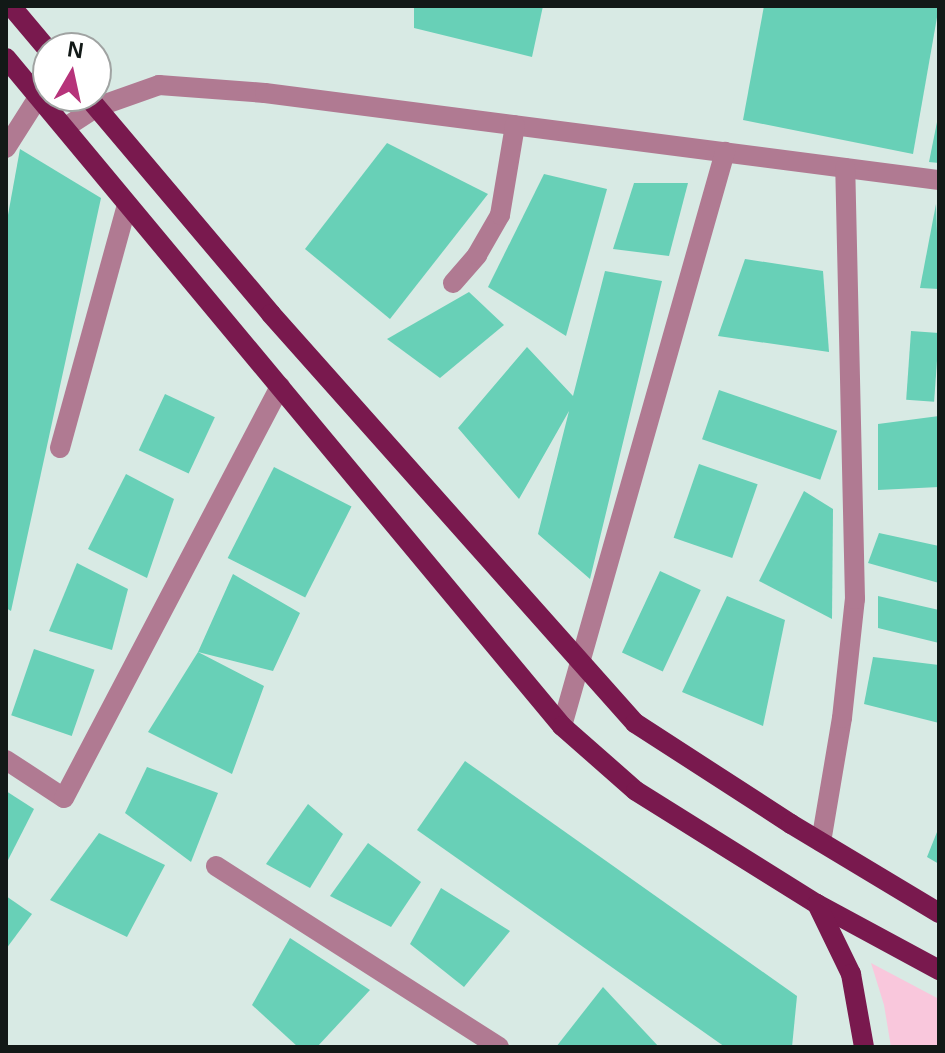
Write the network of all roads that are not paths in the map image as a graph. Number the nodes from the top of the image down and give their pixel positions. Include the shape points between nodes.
1 (11, 6) edge
2 (33, 32) edge
3 (6, 58) edge
4 (32, 88) edge
5 (112, 97) edge
6 (32, 107) edge
7 (53, 112) edge
8 (82, 112) edge
9 (100, 112) edge
10 (515, 125) junction
11 (66, 127) junction
12 (6, 148) edge
13 (725, 152) junction
14 (845, 168) junction
15 (939, 180) edge
16 (127, 204) junction
17 (453, 283) dead end
18 (280, 386) junction
19 (60, 448) dead end
20 (581, 661) junction
21 (562, 726) junction
22 (6, 760) edge
23 (821, 842) junction
24 (216, 866) dead end
25 (817, 904) junction
26 (939, 913) edge
27 (939, 970) edge
28 (499, 1047) edge
29 (864, 1047) edge

1 - 2 main road
3 - 4 main road
5 - 10 street via 159,85
6 - 12 street
7 - 11 main road
8 - 11 street
9 - 20 main road via 271,314
10 - 13 street
10 - 17 street via 500,215
11 - 16 main road
13 - 14 street
13 - 20 street
14 - 15 street
14 - 23 street via 855,599
16 - 18 main road
16 - 19 street
18 - 21 main road
18 - 22 street via 64,798
20 - 21 street
20 - 23 main road via 635,723
21 - 25 main road via 636,791
23 - 26 main road
24 - 28 street
25 - 27 main road
25 - 29 main road via 851,974

